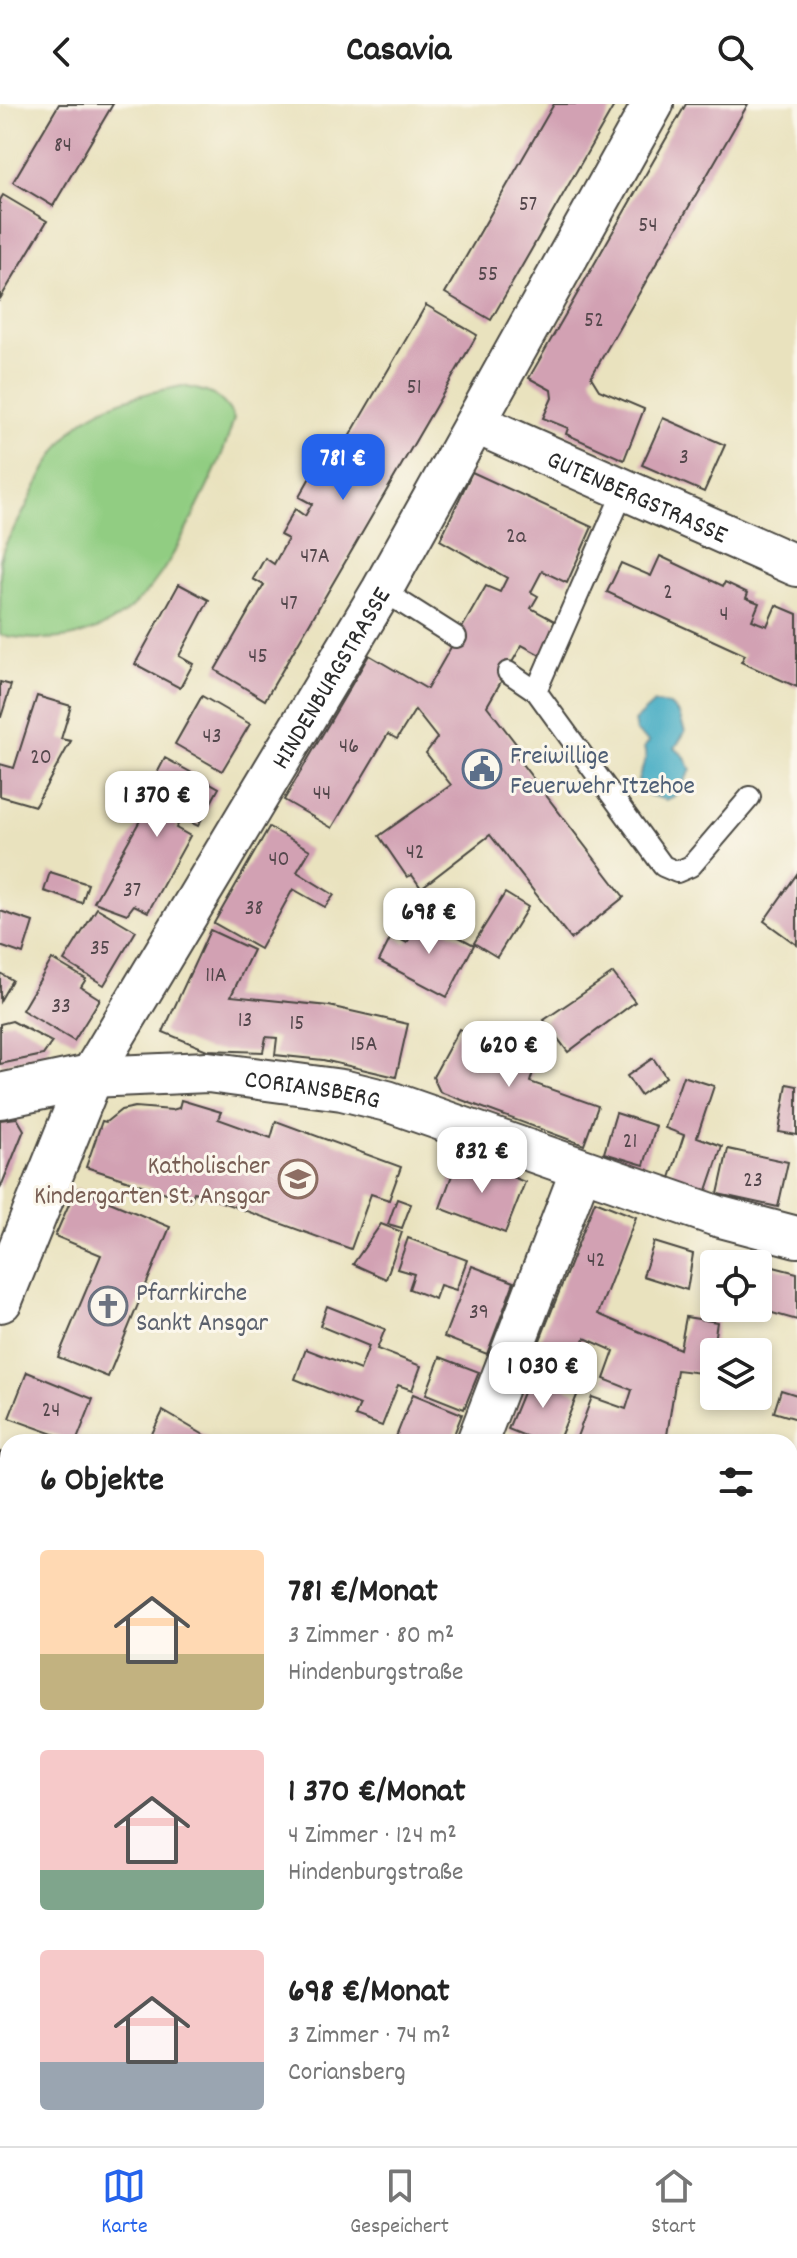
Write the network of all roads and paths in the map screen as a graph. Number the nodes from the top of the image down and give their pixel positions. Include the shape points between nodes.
1 (653, 104) edge
2 (477, 424) junction
3 (624, 490) junction
4 (797, 566) edge
5 (382, 590) junction
6 (456, 637) dead end
7 (508, 672) dead end
8 (536, 691) junction
9 (750, 797) dead end
10 (90, 1077) junction
11 (0, 1096) edge
12 (581, 1170) junction
13 (797, 1237) edge
14 (0, 1300) edge
15 (480, 1434) edge

1 - 2 street, HINDENBURGSTRASSE
2 - 3 street, GUTENBERGSTRASSE
2 - 5 street, HINDENBURGSTRASSE
3 - 4 street, GUTENBERGSTRASSE
3 - 8 lane
5 - 6 lane
5 - 10 street, HINDENBURGSTRASSE
7 - 8 lane
8 - 9 lane via 663,866 677,872 691,866
10 - 11 street, CORIANSBERG
10 - 12 street, CORIANSBERG via 208,1072 342,1090
10 - 14 street, HINDENBURGSTRASSE
12 - 13 street, CORIANSBERG
12 - 15 street

